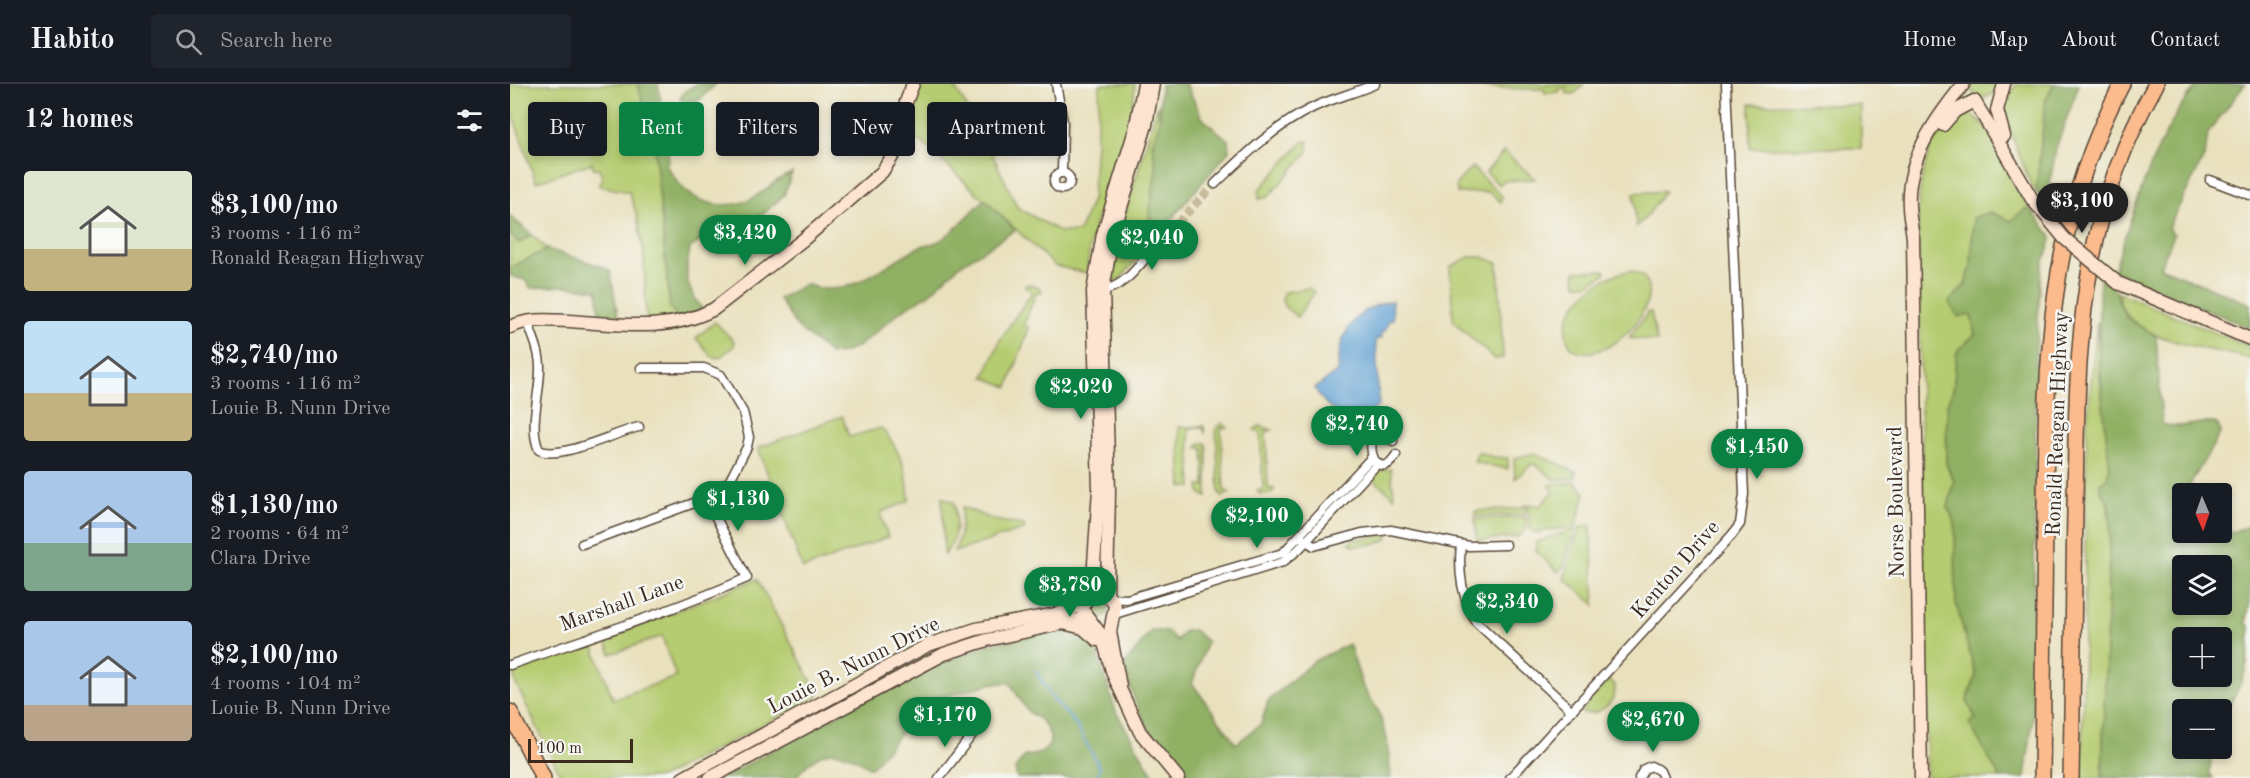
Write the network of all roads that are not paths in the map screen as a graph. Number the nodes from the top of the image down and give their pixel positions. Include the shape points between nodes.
1 (913, 84) edge
2 (1056, 84) edge
3 (1144, 84) edge
4 (1153, 84) edge
5 (1375, 84) edge
6 (1726, 84) edge
7 (2122, 84) edge
8 (2156, 84) edge
9 (1963, 85) edge
10 (2003, 86) edge
11 (1975, 102) junction
12 (2016, 171) junction
13 (1062, 172) dead end
14 (2210, 180) dead end
15 (1215, 184) tunnel mouth
16 (2250, 195) edge
17 (1912, 225) junction
18 (1153, 249) tunnel mouth
19 (1098, 291) junction
20 (528, 321) junction
21 (510, 327) edge
22 (2250, 339) edge
23 (641, 368) dead end
24 (639, 428) dead end
25 (1393, 441) dead end
26 (1396, 455) dead end
27 (1375, 460) junction
28 (706, 498) junction
29 (1303, 539) junction
30 (582, 544) dead end
31 (1461, 545) junction
32 (1506, 545) dead end
33 (1109, 596) junction
34 (1089, 599) junction
35 (1113, 617) junction
36 (1089, 620) junction
37 (1061, 622) junction
38 (1106, 650) junction
39 (510, 665) edge
40 (1120, 686) junction
41 (2043, 706) junction
42 (1572, 711) junction
43 (510, 712) edge
44 (972, 735) dead end
45 (1516, 776) edge
46 (543, 778) edge
47 (683, 778) edge
48 (710, 778) edge
49 (939, 778) edge
50 (1178, 778) edge
51 (1639, 778) edge
52 (1663, 778) edge
53 (1921, 778) edge
54 (2031, 778) edge
55 (2042, 778) edge
56 (2071, 778) edge

1 - 20 street via 906,102 900,145 882,172 714,309 689,321 663,326
2 - 13 street via 1063,123
3 - 19 street via 1136,130 1103,234
4 - 19 street via 1146,125
5 - 15 street via 1290,122 1264,139
6 - 42 street, Kenton Drive via 1743,511 1732,535
7 - 41 highway, Ronald Reagan Highway via 2079,182 2054,289 2047,386
8 - 56 highway, Ronald Reagan Highway via 2122,154 2102,213 2083,305 2078,375
9 - 11 street
9 - 17 street, Norse Boulevard via 1930,130 1913,166 1909,201
10 - 11 street, Norse Boulevard via 1992,101
10 - 12 street via 1997,118
11 - 12 street
11 - 17 street, Norse Boulevard via 1952,114 1928,148 1920,168
12 - 22 street, bridge via 2032,199 2064,238 2118,283
14 - 16 street
17 - 53 street, Norse Boulevard
18 - 19 street via 1116,288
19 - 33 street via 1109,491
19 - 34 street via 1099,489
20 - 21 street
20 - 24 street via 540,364 540,450 546,453 590,444
23 - 28 street via 712,370 721,375 743,412 749,437 747,447 730,480
25 - 27 street via 1385,437 1376,439 1370,449
26 - 27 street via 1390,462
27 - 29 street
28 - 30 street
28 - 39 street, Marshall Lane via 747,578
29 - 31 street via 1314,546 1391,530
29 - 33 street via 1269,559 1127,599
29 - 35 street via 1283,562 1272,567
31 - 32 street
31 - 42 street via 1460,581 1476,622
33 - 34 street
33 - 35 street via 1115,606
34 - 36 street
34 - 47 street, Louie B. Nunn Drive via 1066,612 976,629 928,645
35 - 36 street via 1102,624
35 - 40 street via 1112,645
36 - 37 street, Louie B. Nunn Drive
36 - 38 street via 1102,636
37 - 38 street via 1083,628
37 - 48 street, Louie B. Nunn Drive via 934,658
38 - 40 street
40 - 50 street via 1140,732
41 - 54 highway
41 - 55 highway, Ronald Reagan Highway
42 - 45 street, Kenton Drive
43 - 46 highway
44 - 49 street
51 - 52 street via 1651,766

